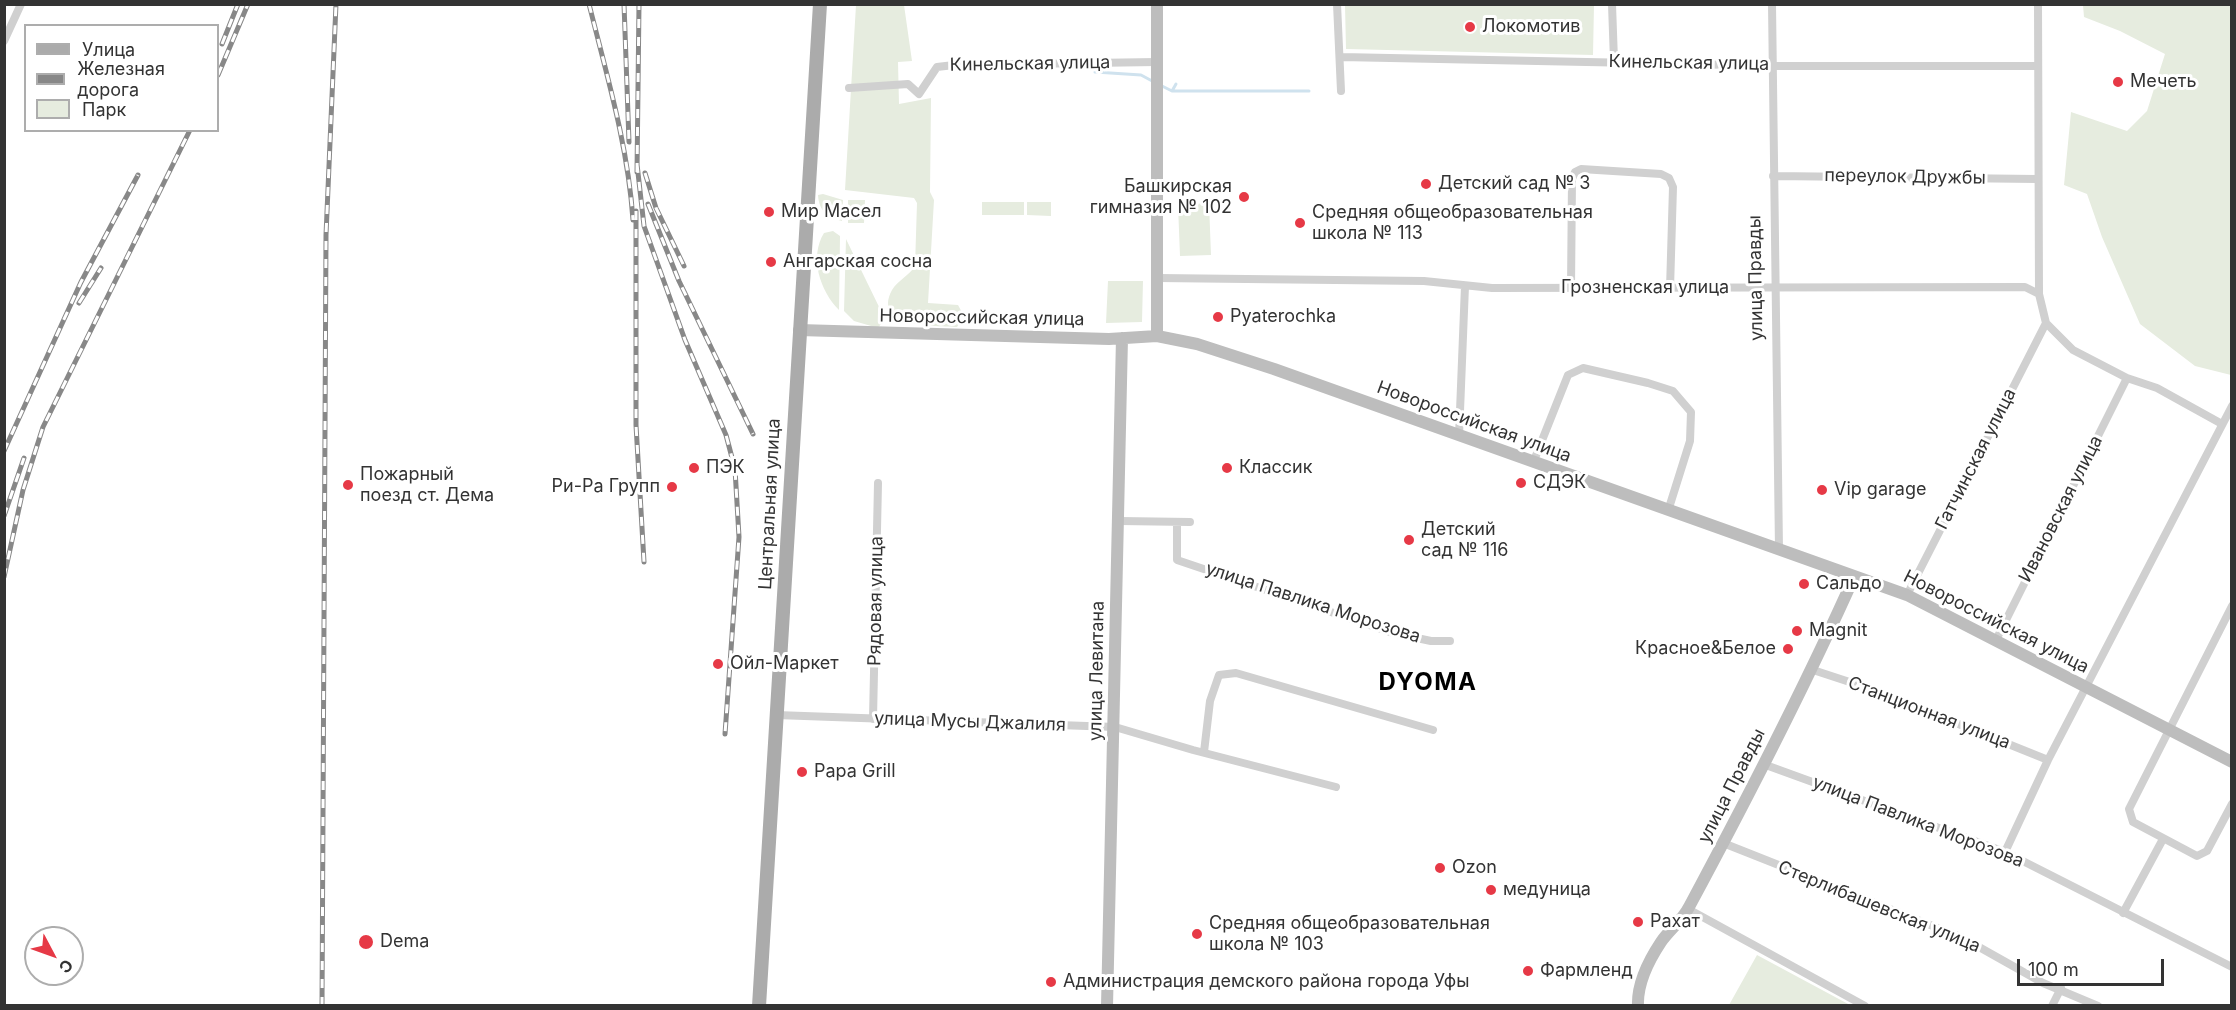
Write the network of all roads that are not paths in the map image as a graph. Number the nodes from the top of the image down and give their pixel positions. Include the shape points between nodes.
1 (21, 4) edge
2 (820, 4) edge
3 (1157, 4) edge
4 (1337, 4) edge
5 (1612, 4) edge
6 (1772, 4) edge
7 (2037, 4) edge
8 (4, 41) edge
9 (1341, 57) junction
10 (1614, 61) junction
11 (1157, 62) junction
12 (1773, 65) junction
13 (2038, 66) junction
14 (849, 88) dead end
15 (1341, 91) dead end
16 (1773, 176) junction
17 (2037, 179) junction
18 (1158, 278) junction
19 (1465, 286) junction
20 (1571, 288) junction
21 (1774, 288) junction
22 (1670, 289) junction
23 (2039, 294) junction
24 (2046, 323) junction
25 (799, 330) junction
26 (1157, 336) junction
27 (1122, 338) junction
28 (2127, 378) junction
29 (2230, 413) edge
30 (2222, 424) junction
31 (1459, 436) junction
32 (1533, 463) junction
33 (878, 483) dead end
34 (1668, 511) junction
35 (1120, 520) junction
36 (1177, 522) junction
37 (1190, 522) dead end
38 (1779, 550) junction
39 (1854, 577) junction
40 (1907, 595) junction
41 (2232, 606) edge
42 (1996, 640) junction
43 (1450, 641) dead end
44 (1810, 669) junction
45 (2086, 687) junction
46 (776, 715) junction
47 (873, 719) junction
48 (1114, 727) junction
49 (2169, 729) junction
50 (1433, 730) dead end
51 (1204, 752) junction
52 (2048, 760) junction
53 (2232, 762) edge
54 (1763, 764) junction
55 (1336, 787) dead end
56 (2232, 804) edge
57 (2163, 839) junction
58 (1723, 843) junction
59 (2005, 852) junction
60 (1688, 909) junction
61 (2123, 913) junction
62 (2232, 967) edge
63 (2061, 988) junction
64 (759, 1005) edge
65 (1107, 1005) edge
66 (1638, 1005) edge
67 (1865, 1005) edge
68 (2052, 1005) edge
69 (2098, 1005) edge

1 - 8 street
2 - 25 main road, Центральная улица
3 - 11 main road
4 - 9 street
5 - 10 street
6 - 12 street, улица Правды
7 - 13 street
9 - 10 street, Кинельская улица
9 - 15 street
10 - 12 street, Кинельская улица
11 - 14 street, Кинельская улица via 954,64 937,67 919,94 908,84
11 - 18 main road
12 - 13 street, Кинельская улица
12 - 16 street, улица Правды
13 - 17 street
16 - 17 street, переулок Дружбы
16 - 21 street, улица Правды
17 - 23 street
18 - 19 street, Грозненская улица via 1424,281
18 - 26 main road
19 - 20 street, Грозненская улица
19 - 31 street
20 - 22 street, Грозненская улица
20 - 22 street via 1572,179 1581,169 1661,174 1670,178
21 - 22 street, Грозненская улица
21 - 23 street, Грозненская улица via 2018,286
21 - 38 street, улица Правды
23 - 24 street
24 - 28 street via 2073,350
24 - 40 street, Гатчинская улица
25 - 27 main road, Новороссийская улица
25 - 46 main road, Центральная улица
26 - 27 main road, Новороссийская улица
26 - 31 main road, Новороссийская улица via 1197,344 1274,369
27 - 35 main road, улица Левитана
28 - 30 street via 2157,388
28 - 42 street, Ивановская улица
29 - 30 street
30 - 45 street
31 - 32 main road, Новороссийская улица
32 - 34 main road, Новороссийская улица
32 - 34 street via 1568,375 1583,368 1601,370 1673,391 1691,412 1690,441
33 - 47 street, Рядовая улица
34 - 38 main road, Новороссийская улица
35 - 36 street
35 - 48 main road, улица Левитана
36 - 37 street
36 - 43 street, улица Павлика Морозова via 1177,560 1393,633
38 - 39 main road, Новороссийская улица
39 - 40 main road, Новороссийская улица
39 - 44 main road, улица Правды
40 - 42 main road, Новороссийская улица
41 - 49 street
42 - 45 main road, Новороссийская улица
44 - 52 street, Станционная улица via 1874,690
44 - 54 main road, улица Правды
45 - 49 main road, Новороссийская улица
45 - 52 street
46 - 47 street, улица Мусы Джалиля
46 - 64 main road, Центральная улица
47 - 48 street, улица Мусы Джалиля
48 - 51 street, улица Мусы Джалиля
48 - 65 main road, улица Левитана
49 - 53 main road, Новороссийская улица
49 - 57 street via 2129,809 2133,822
50 - 51 street via 1236,673 1219,675 1213,686
51 - 55 street, улица Мусы Джалиля
52 - 59 street
54 - 58 main road, улица Правды
54 - 59 street, улица Павлика Морозова
56 - 57 street via 2203,855 2197,856
57 - 61 street
58 - 60 main road, улица Правды
58 - 63 street, Стерлибашевская улица via 1963,938 2043,983
59 - 61 street, улица Павлика Морозова
60 - 66 main road, улица Правды via 1661,943 1641,983
60 - 67 street
61 - 62 street, улица Павлика Морозова
63 - 68 street
63 - 69 street, Стерлибашевская улица

